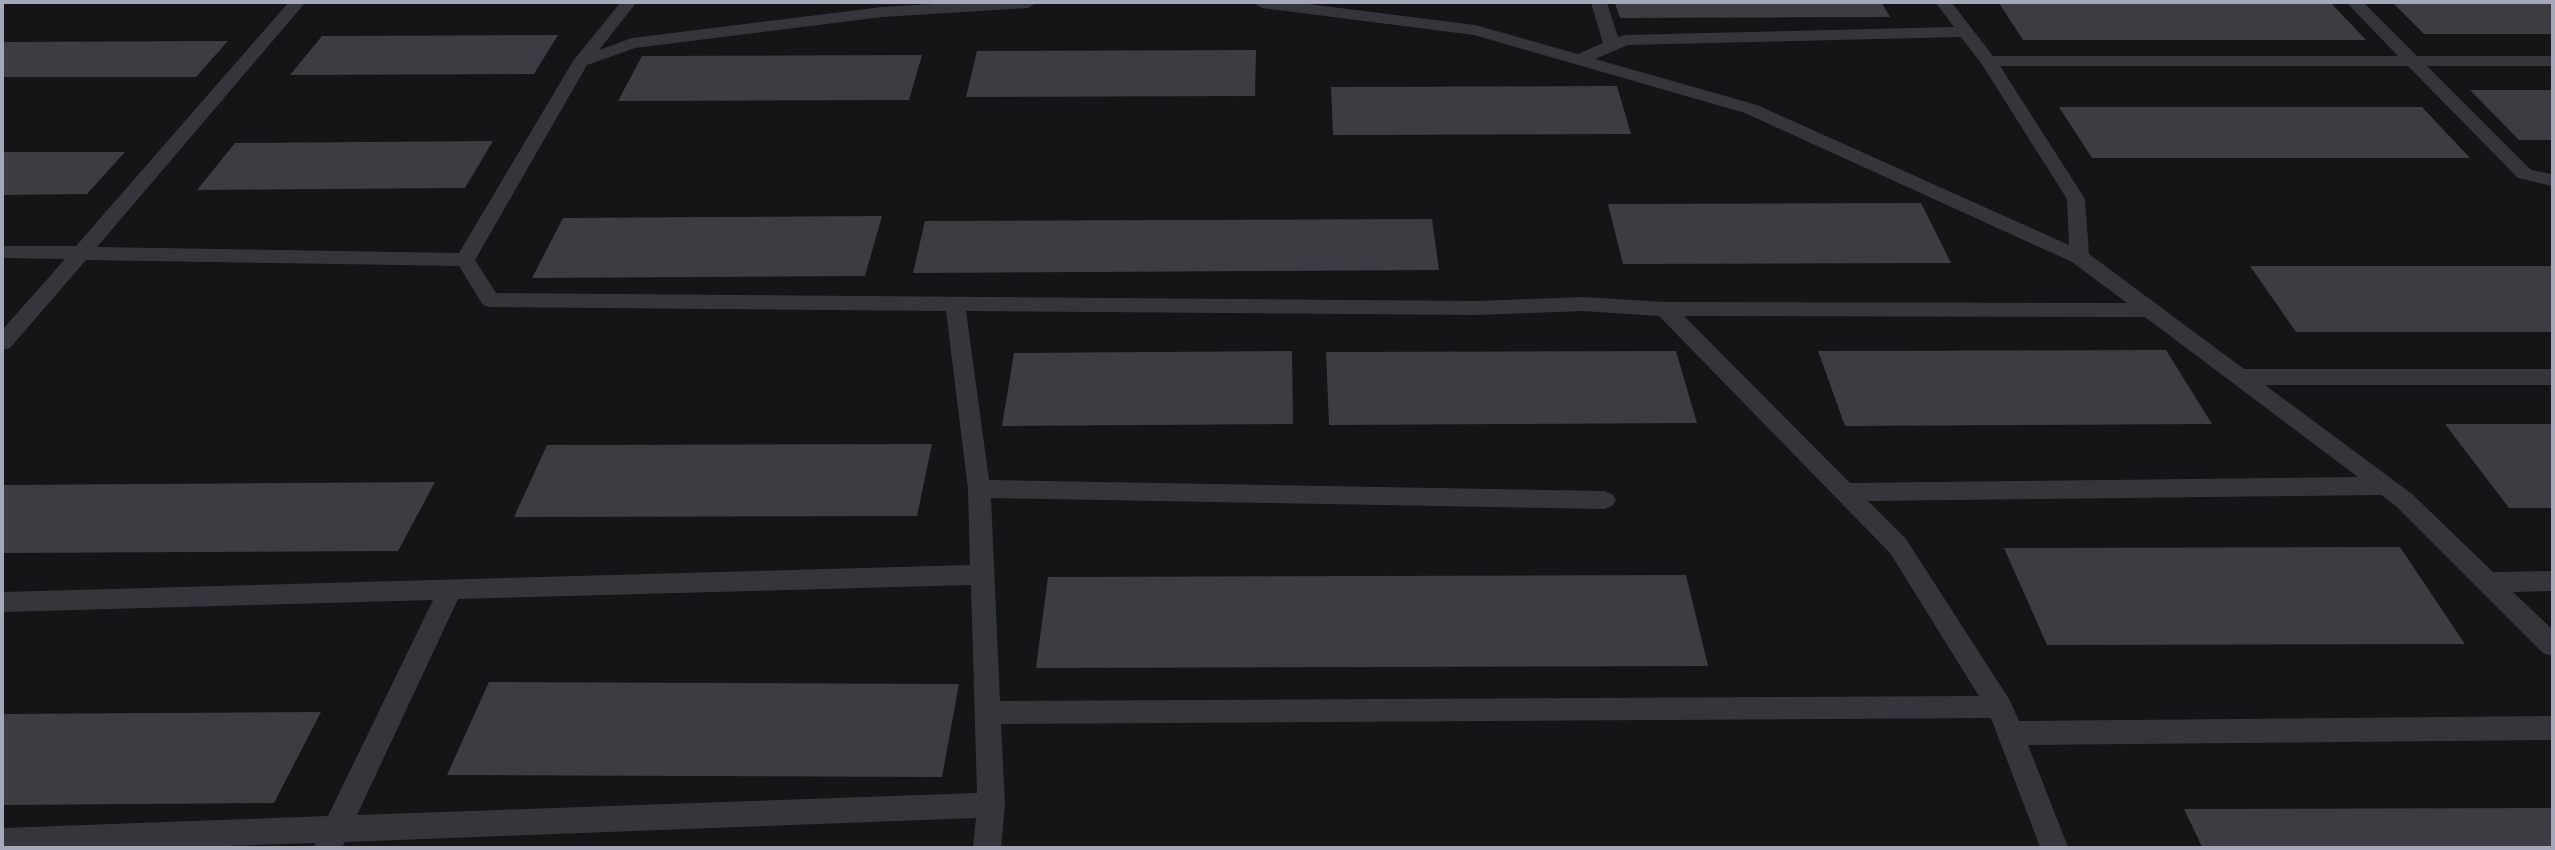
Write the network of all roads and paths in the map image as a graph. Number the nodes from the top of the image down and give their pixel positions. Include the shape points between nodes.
1 (297, 3) edge
2 (628, 3) edge
3 (1028, 3) edge
4 (1262, 3) edge
5 (1599, 3) edge
6 (1944, 3) edge
7 (2355, 3) edge
8 (1966, 32) junction
9 (1612, 46) junction
10 (1579, 60) junction
11 (2412, 60) junction
12 (1988, 61) junction
13 (2552, 61) edge
14 (581, 62) junction
15 (2552, 180) edge
16 (3, 252) edge
17 (81, 253) junction
18 (2079, 257) junction
19 (465, 260) junction
20 (955, 304) junction
21 (1665, 309) junction
22 (2150, 310) junction
23 (3, 343) edge
24 (2240, 377) junction
25 (2552, 377) edge
26 (2386, 486) junction
27 (979, 489) junction
28 (1845, 492) junction
29 (1604, 500) dead end
30 (982, 575) junction
31 (2552, 581) edge
32 (2487, 582) junction
33 (450, 590) junction
34 (3, 602) edge
35 (2552, 645) edge
36 (2000, 707) junction
37 (987, 713) junction
38 (2552, 728) edge
39 (2009, 733) junction
40 (991, 805) junction
41 (332, 839) edge
42 (3, 841) edge
43 (987, 847) edge
44 (2054, 847) edge

1 - 17 lane
2 - 14 lane
3 - 14 lane via 882,12 632,43
4 - 10 lane via 1475,30
5 - 9 lane
6 - 8 lane
7 - 11 lane
8 - 9 lane via 1625,40
8 - 12 lane
9 - 10 lane
10 - 18 lane via 1751,109
11 - 12 lane
11 - 13 lane
11 - 15 lane via 2525,174
12 - 18 lane via 2076,199
14 - 19 lane
16 - 17 lane
17 - 19 lane
17 - 23 lane
18 - 22 lane
19 - 20 lane via 490,300
20 - 21 lane via 1477,308 1583,304
20 - 27 lane
21 - 22 lane
21 - 28 lane
22 - 24 lane
24 - 25 lane
24 - 26 lane
26 - 28 lane
26 - 32 lane via 2404,500
27 - 29 lane
27 - 30 lane
28 - 36 lane via 1898,546
30 - 33 lane
30 - 37 lane
31 - 32 lane
32 - 35 lane
33 - 34 lane
33 - 41 lane
36 - 37 lane
36 - 39 lane
37 - 40 lane
38 - 39 lane
39 - 44 lane
40 - 41 lane
40 - 43 lane
41 - 42 lane

